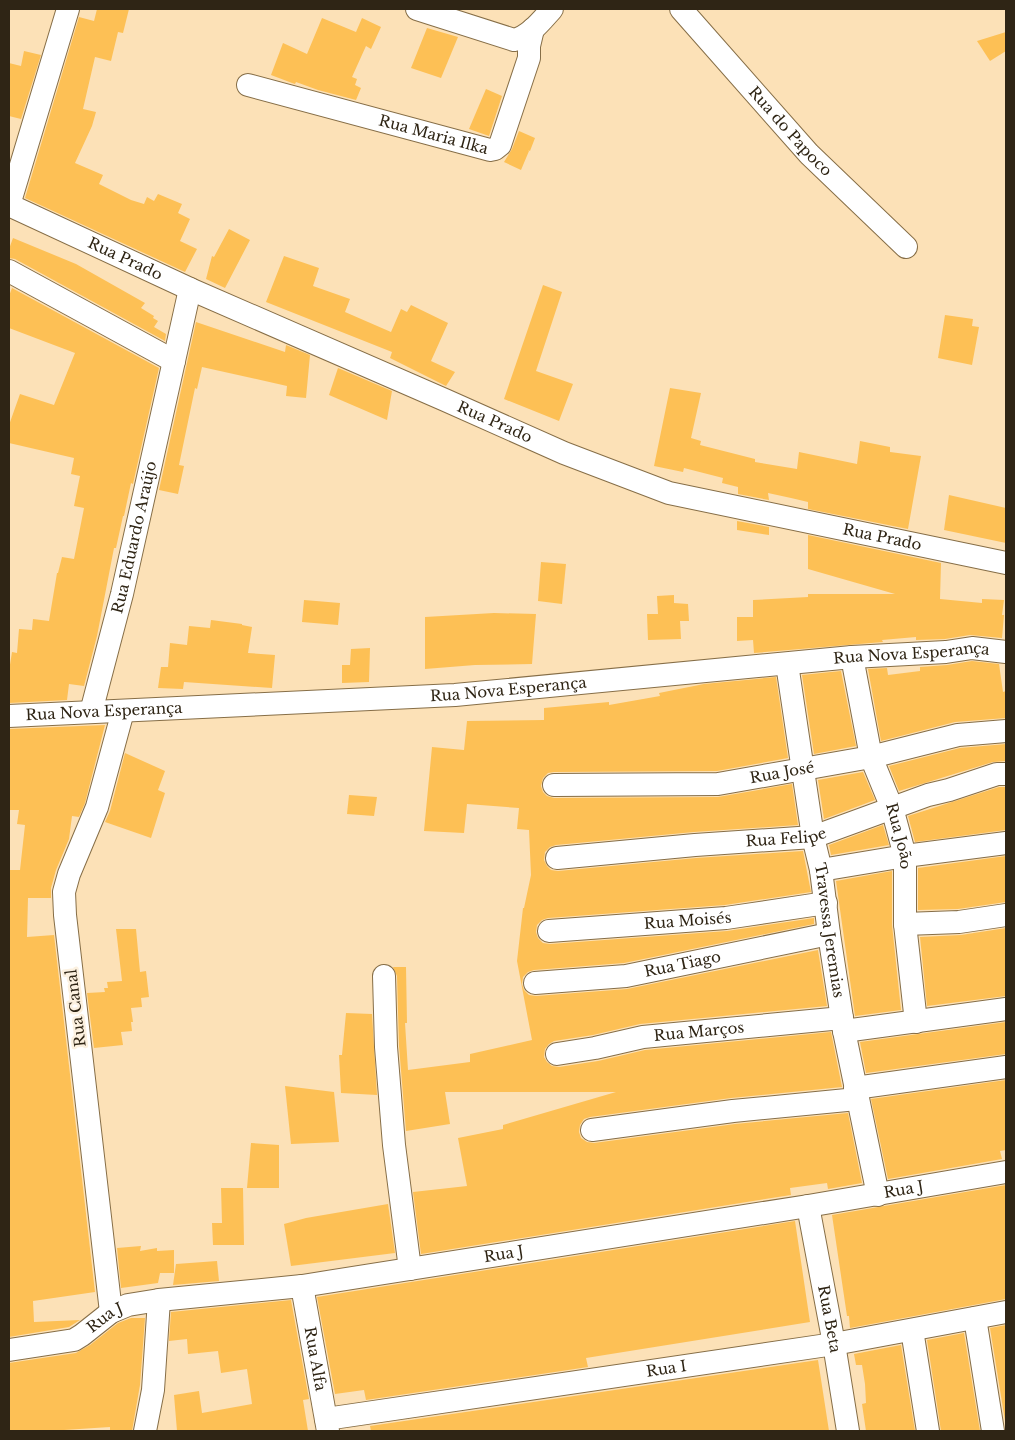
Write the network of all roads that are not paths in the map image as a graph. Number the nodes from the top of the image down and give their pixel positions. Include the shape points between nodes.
1 (68, 9) edge
2 (417, 9) edge
3 (552, 9) edge
4 (680, 9) edge
5 (527, 33) junction
6 (248, 85) dead end
7 (9, 205) edge
8 (906, 247) dead end
9 (9, 271) edge
10 (190, 289) junction
11 (174, 361) junction
12 (1006, 563) edge
13 (1006, 652) edge
14 (852, 657) junction
15 (787, 664) junction
16 (123, 711) junction
17 (91, 712) junction
18 (9, 716) edge
19 (1006, 731) edge
20 (871, 756) junction
21 (802, 769) junction
22 (1006, 774) edge
23 (554, 785) dead end
24 (892, 808) junction
25 (813, 837) junction
26 (1006, 843) edge
27 (904, 856) junction
28 (557, 858) dead end
29 (821, 870) junction
30 (826, 903) junction
31 (1006, 915) edge
32 (906, 924) junction
33 (549, 931) dead end
34 (829, 934) junction
35 (384, 976) dead end
36 (535, 983) dead end
37 (1006, 1009) edge
38 (916, 1022) junction
39 (843, 1024) junction
40 (557, 1054) dead end
41 (1006, 1067) edge
42 (856, 1093) junction
43 (592, 1130) dead end
44 (1006, 1172) edge
45 (878, 1195) junction
46 (808, 1206) junction
47 (410, 1269) junction
48 (302, 1286) junction
49 (159, 1300) junction
50 (111, 1312) junction
51 (1006, 1312) edge
52 (975, 1318) junction
53 (912, 1330) junction
54 (834, 1344) junction
55 (9, 1350) edge
56 (327, 1425) edge
57 (145, 1431) edge
58 (848, 1431) edge
59 (928, 1431) edge
60 (993, 1431) edge

1 - 7 street
2 - 5 street via 509,38
3 - 5 street
4 - 8 street, Rua do Papoco via 809,154
5 - 6 street, Rua Maria Ilka via 529,58 500,145 490,150
7 - 10 street, Rua Prado
9 - 11 street
10 - 11 street, Rua Eduardo Araújo
10 - 12 street, Rua Prado via 564,453 669,493
11 - 17 street, Rua Eduardo Araújo via 122,594
13 - 14 street, Rua Nova Esperança via 972,648
14 - 15 street, Rua Nova Esperança
14 - 20 street, Rua João
15 - 16 street, Rua Nova Esperança via 455,695
15 - 21 street, Travessa Jeremias
16 - 17 street, Rua Nova Esperança
16 - 50 street, Rua Canal via 97,807 64,892
17 - 18 street, Rua Nova Esperança
19 - 20 street, Rua José via 958,735
20 - 21 street, Rua José
20 - 24 street, Rua João
21 - 23 street, Rua José via 718,784
21 - 25 street, Travessa Jeremias
22 - 24 street, Rua Felipe via 928,794
24 - 25 street, Rua Felipe
24 - 27 street, Rua João
25 - 28 street, Rua Felipe
25 - 29 street, Travessa Jeremias
26 - 27 street
27 - 29 street
27 - 32 street, Rua João
29 - 30 street, Travessa Jeremias
30 - 33 street, Rua Moisés via 726,918
30 - 34 street, Travessa Jeremias
31 - 32 street via 959,922
32 - 38 street, Rua João
34 - 36 street, Rua Tiago via 626,976
34 - 39 street, Travessa Jeremias
35 - 47 street via 394,1145
37 - 38 street, Rua Marços
38 - 39 street, Rua Marços
39 - 40 street, Rua Marços via 643,1037
39 - 42 street, Travessa Jeremias
41 - 42 street
42 - 43 street
42 - 45 street, Travessa Jeremias
44 - 45 street, Rua J
45 - 46 street, Rua J
46 - 47 street, Rua J
46 - 54 street, Rua Beta
47 - 48 street, Rua J
48 - 49 street, Rua J
48 - 56 street, Rua Alfa
49 - 50 street, Rua J via 128,1305
49 - 57 street via 153,1390
50 - 55 street, Rua J via 74,1340
51 - 52 street, Rua I
52 - 53 street, Rua I
52 - 60 street
53 - 54 street, Rua I
53 - 59 street
54 - 56 street, Rua I
54 - 58 street, Rua Beta

